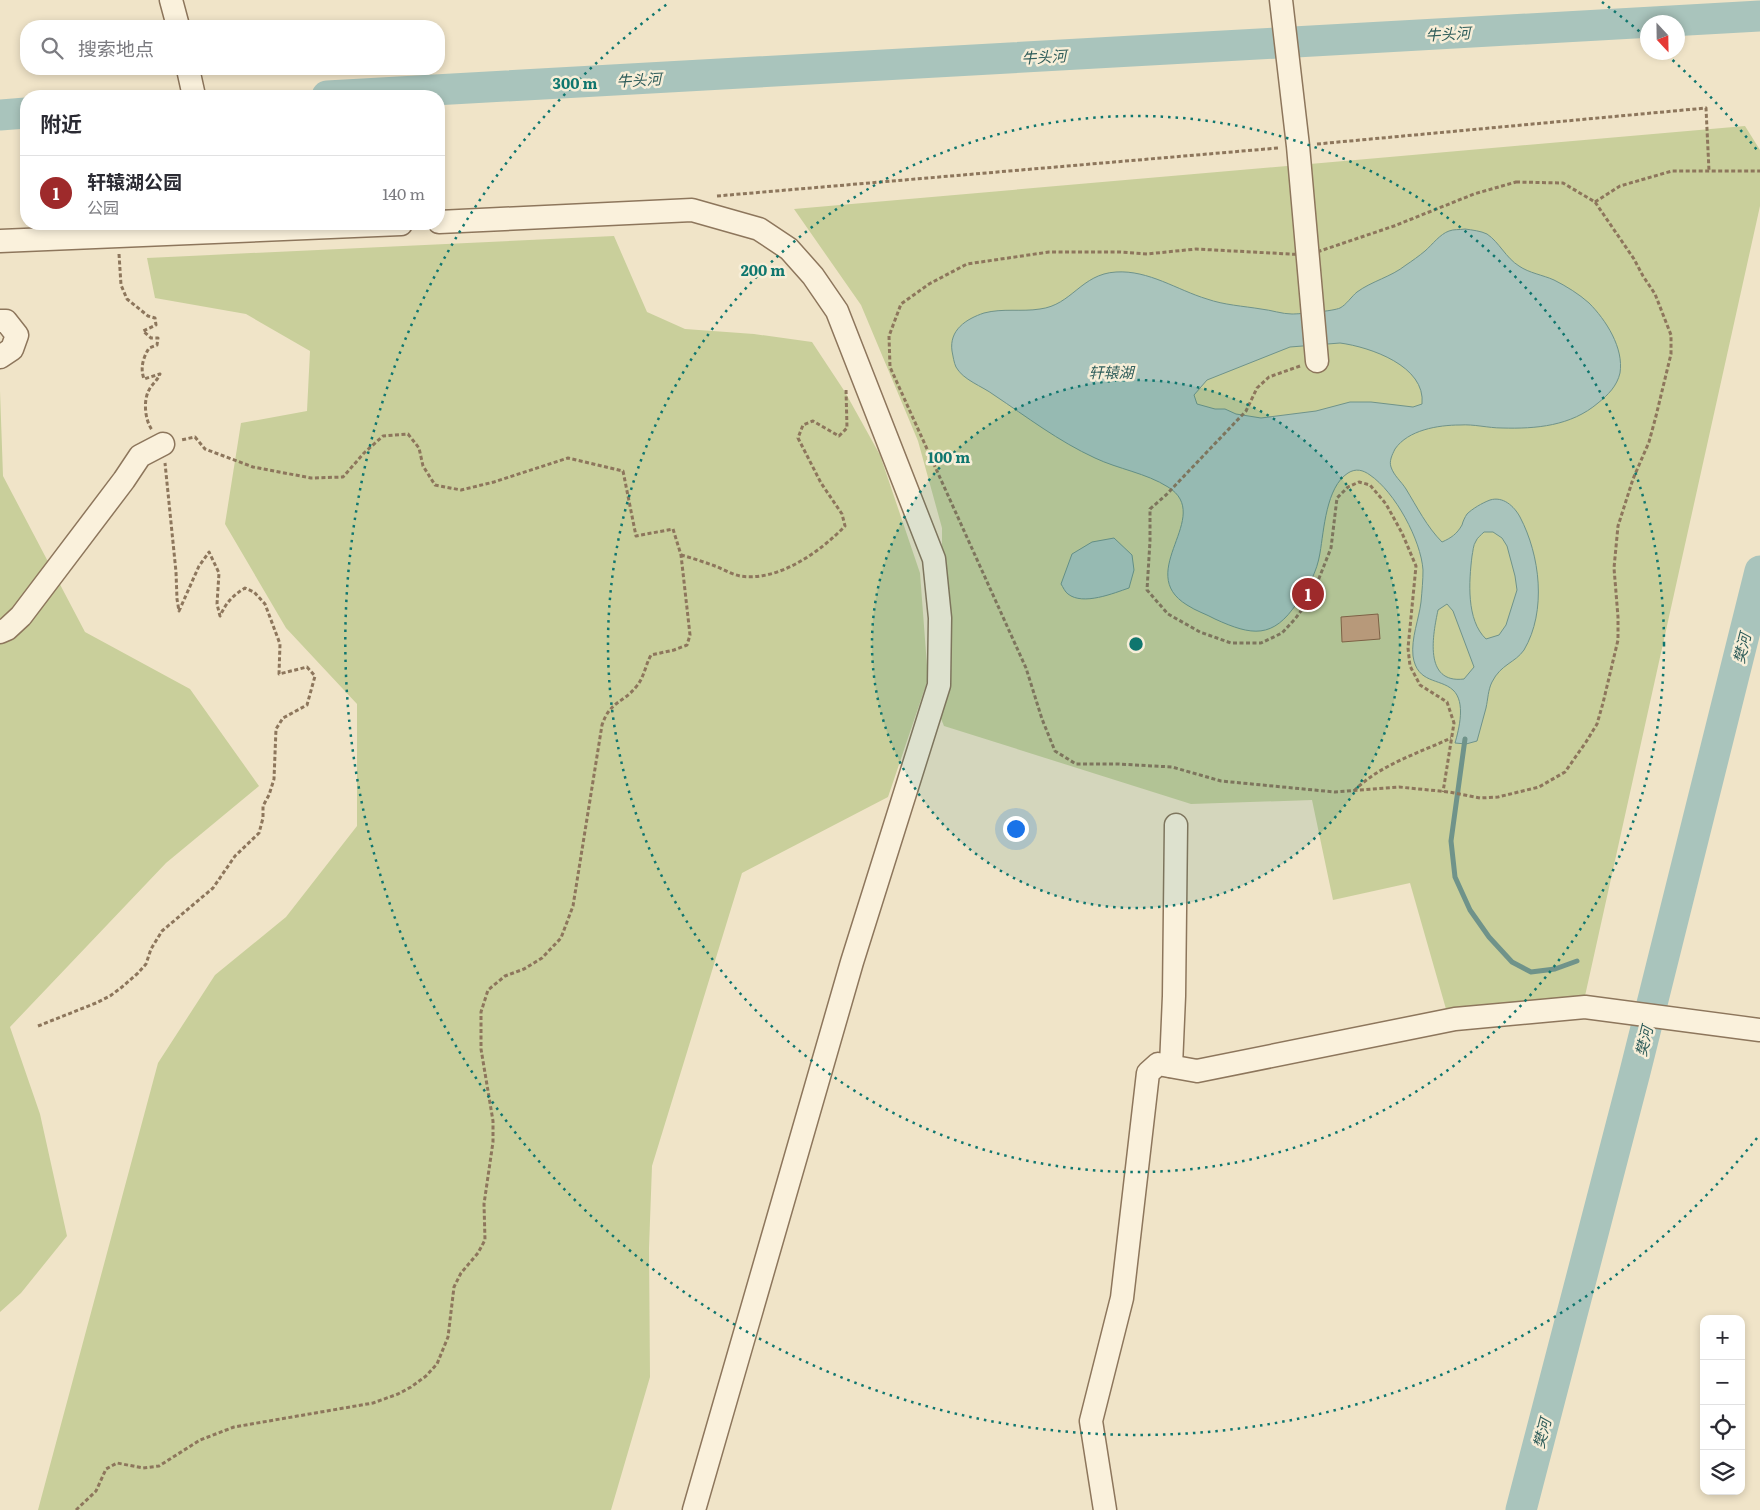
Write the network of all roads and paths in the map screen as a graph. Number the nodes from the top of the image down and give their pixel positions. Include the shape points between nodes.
1 (171, 0) edge
2 (1281, 0) edge
3 (176, 20) edge
4 (189, 75) edge
5 (193, 90) edge
6 (1298, 146) junction
7 (1709, 171) junction
8 (1760, 171) edge
9 (1595, 202) junction
10 (692, 210) junction
11 (445, 222) edge
12 (197, 230) edge
13 (119, 236) junction
14 (0, 241) edge
15 (1308, 255) junction
16 (0, 320) edge
17 (0, 358) edge
18 (1317, 361) joint
19 (860, 371) junction
20 (163, 444) junction
21 (681, 554) junction
22 (0, 632) edge
23 (1452, 738) junction
24 (1354, 791) junction
25 (1443, 792) junction
26 (1176, 825) dead end
27 (38, 1026) dead end
28 (1760, 1030) edge
29 (1171, 1066) junction
30 (76, 1510) edge
31 (694, 1510) edge
32 (1105, 1510) edge

1 - 3 street
2 - 6 street
4 - 5 street
6 - 7 path via 1706,108
6 - 10 path via 704,197
6 - 15 street
7 - 8 path
7 - 9 path via 1672,171 1620,186
9 - 15 path via 1563,183 1516,182 1474,194
9 - 25 path via 1655,294 1671,335 1671,354 1649,442 1618,526 1614,568 1618,640 1603,703 1597,724 1577,757 1565,772 1539,787 1480,798
10 - 11 street
10 - 19 street via 759,229 789,249 838,311
12 - 13 street
13 - 14 street
13 - 20 path via 121,285 127,299 155,318 156,325 143,331 151,338 158,338 156,345 149,348 144,357 141,372 144,379 160,374 146,396 146,405 148,424 160,435
15 - 18 street
15 - 24 path via 1196,249 1147,254 1049,252 967,264 929,284 901,304 889,336 890,368 1026,668 1055,750 1076,764 1172,767 1221,781
16 - 17 street via 6,321 17,335 12,349
18 - 23 path via 1269,377 1257,388 1246,411 1150,509 1147,590 1168,614 1200,632 1231,643 1261,643 1282,633 1312,596 1331,548 1337,498 1359,482 1370,485 1386,504 1416,566 1408,648 1410,666 1420,685 1447,702 1454,724
19 - 21 path via 845,374 847,428 840,436 813,421 803,426 798,438 821,483 842,514 845,526 812,555 765,576 737,575
19 - 31 street via 934,559 940,618 939,685 852,962
20 - 21 path via 195,437 205,449 253,468 311,478 344,477 383,436 408,434 419,448 423,466 435,485 461,490 568,458 623,471 636,536 673,530
20 - 22 street via 140,456 21,616
20 - 27 path via 180,611 199,566 209,552 220,573 217,604 220,616 234,595 245,588 254,592 265,604 280,644 279,674 307,667 315,676 313,689 308,705 283,718 276,729 274,779 263,806 259,832 235,856 213,888 162,931 138,973 110,996
21 - 30 path via 690,635 687,645 651,655 642,679 606,713 573,906 561,938 542,958 505,976 488,990 481,1012 482,1049 493,1121 484,1204 485,1240 454,1287 448,1338 437,1364 411,1387 373,1403 223,1430 200,1440 159,1466 143,1468 117,1463 106,1469 96,1492
23 - 24 path via 1365,779
23 - 25 path
24 - 25 path via 1399,787
26 - 29 street
28 - 29 street via 1585,1007 1455,1019 1197,1071
29 - 32 street via 1158,1064 1148,1073 1122,1298 1091,1421

